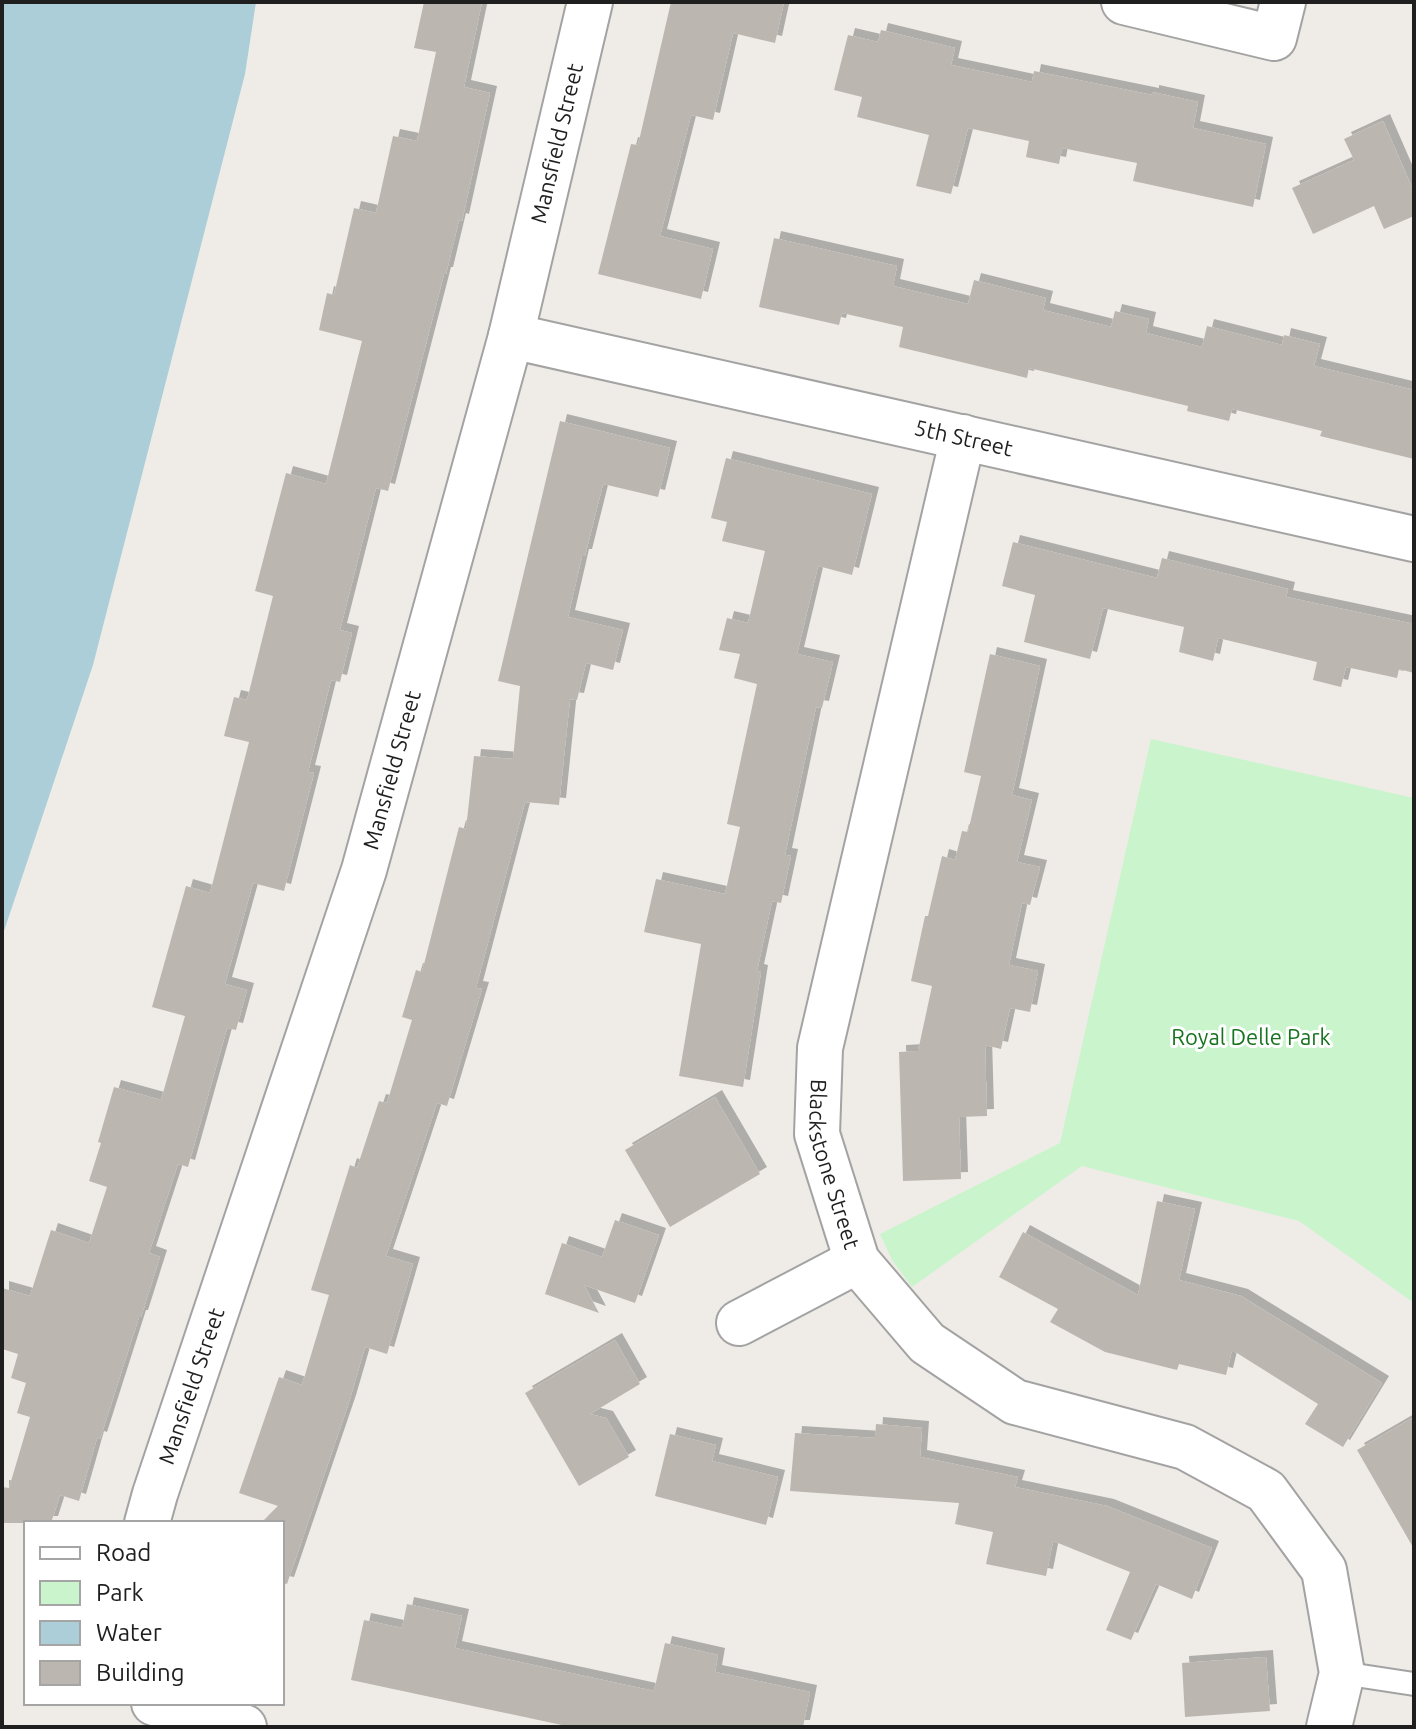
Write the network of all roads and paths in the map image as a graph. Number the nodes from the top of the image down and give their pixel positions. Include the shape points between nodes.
1 (590, 2) edge
2 (1124, 2) edge
3 (1278, 20) edge
4 (511, 336) junction
5 (963, 437) junction
6 (1414, 539) edge
7 (857, 1261) junction
8 (739, 1323) dead end
9 (148, 1521) edge
10 (1342, 1673) junction
11 (1414, 1684) edge
12 (162, 1705) edge
13 (244, 1727) edge
14 (1329, 1727) edge

1 - 4 street, Mansfield Street
2 - 3 street
4 - 5 street, 5th Street
4 - 9 street, Mansfield Street via 364,870
5 - 6 street, 5th Street
5 - 7 street, Blackstone Street via 820,1048 817,1134
7 - 8 street
7 - 10 street, Blackstone Street via 927,1343 1015,1402 1185,1447 1266,1491 1324,1570
10 - 11 lane
10 - 14 street, Blackstone Street
12 - 13 street

